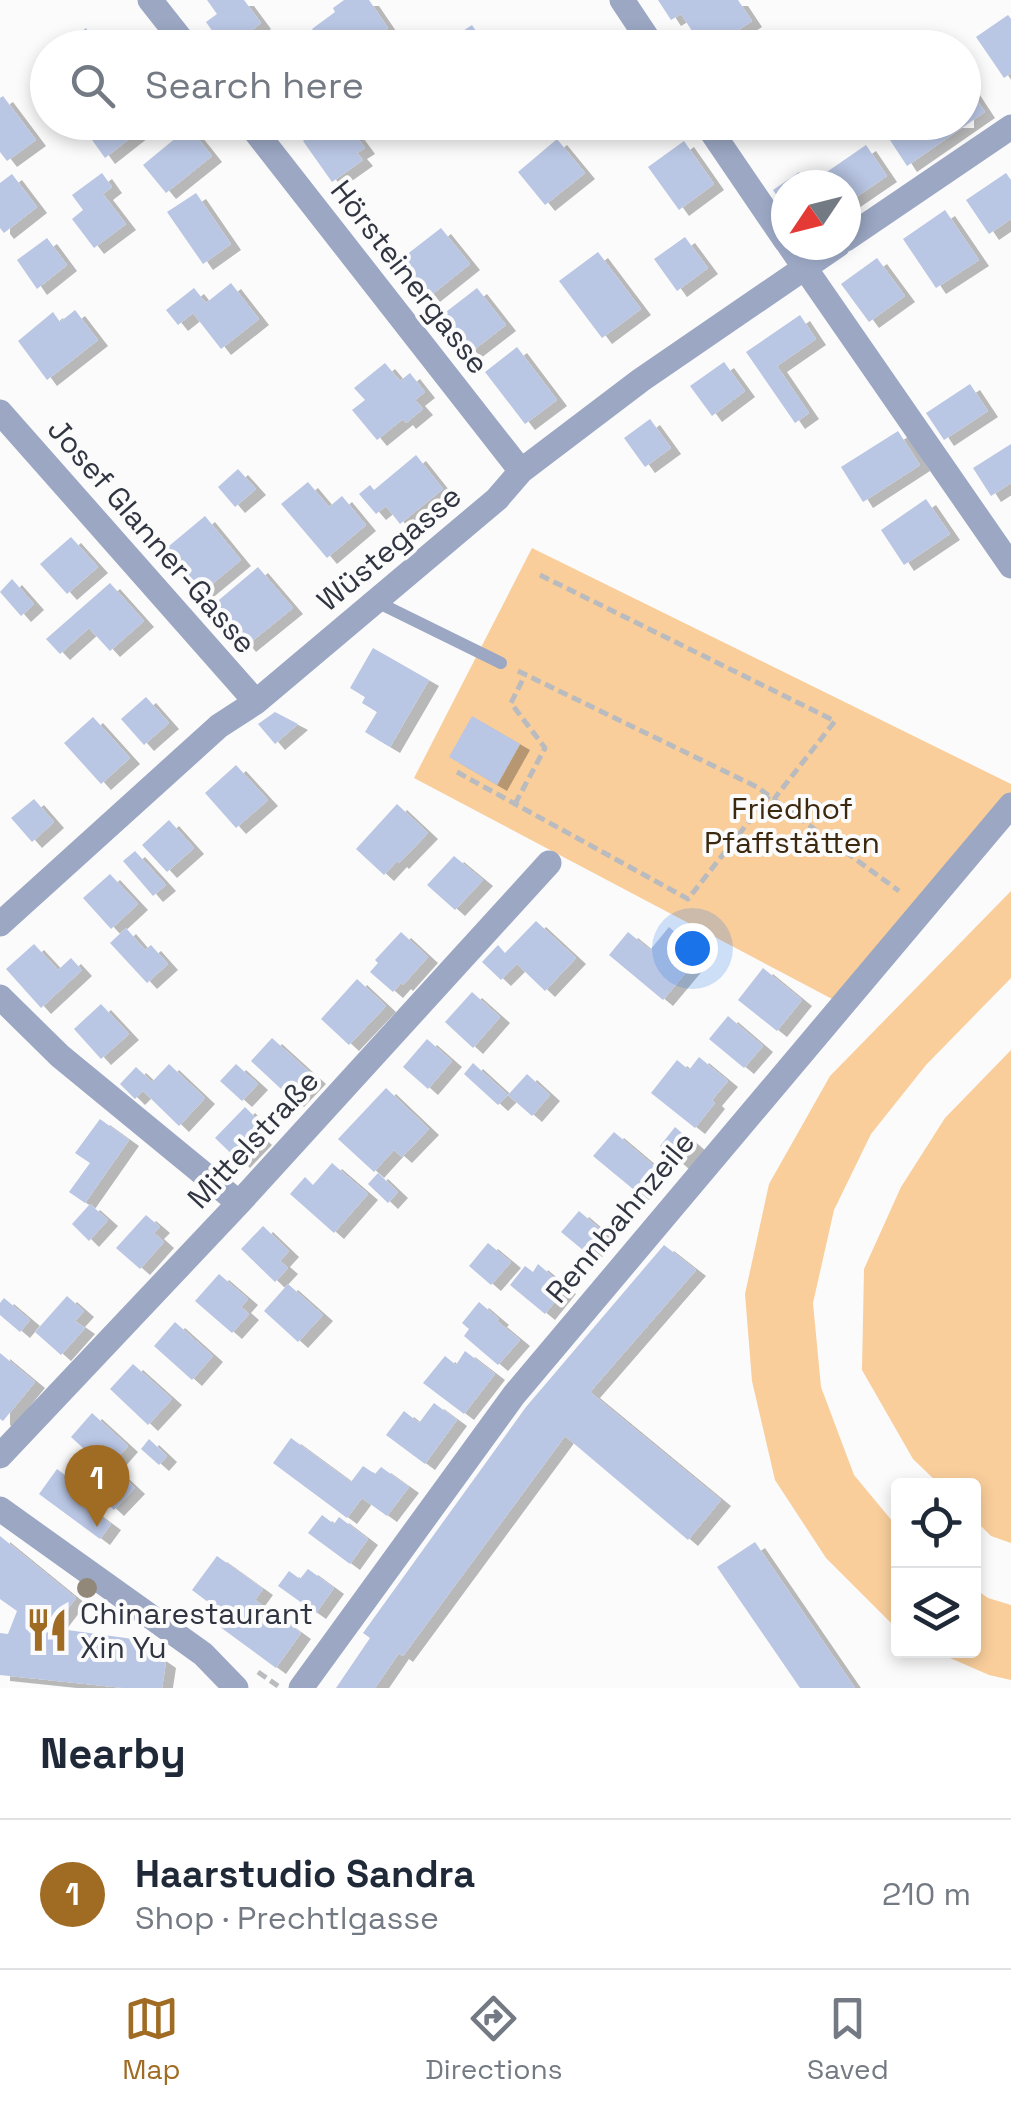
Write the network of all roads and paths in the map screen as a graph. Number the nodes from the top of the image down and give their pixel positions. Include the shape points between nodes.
1 (150, 0) edge
2 (622, 0) edge
3 (174, 30) edge
4 (642, 30) edge
5 (1011, 127) edge
6 (262, 140) edge
7 (718, 140) edge
8 (771, 219) edge
9 (861, 230) edge
10 (799, 260) edge
11 (816, 260) edge
12 (804, 268) junction
13 (0, 412) edge
14 (521, 471) junction
15 (1011, 566) edge
16 (540, 575) dead end
17 (377, 602) junction
18 (501, 662) joint
19 (526, 674) junction
20 (256, 702) junction
21 (457, 772) dead end
22 (771, 798) junction
23 (515, 804) junction
24 (1011, 804) edge
25 (549, 862) dead end
26 (899, 892) dead end
27 (0, 924) edge
28 (0, 997) edge
29 (239, 1203) junction
30 (0, 1456) edge
31 (0, 1509) edge
32 (236, 1688) edge
33 (301, 1688) edge

1 - 3 street
2 - 4 street
5 - 9 street
6 - 14 street, Hörsteinergasse
7 - 8 street
10 - 12 street
11 - 12 street, Wüstegasse
12 - 14 street, Wüstegasse
12 - 15 street
13 - 20 street, Josef Glanner-Gasse
14 - 17 street, Wüstegasse
16 - 22 path via 834,721
17 - 18 lane
17 - 20 street, Wüstegasse
18 - 19 path
19 - 22 path
19 - 23 path via 511,703 545,748
20 - 27 street, Wüstegasse via 219,726
21 - 23 path
22 - 23 path via 688,899
22 - 26 path
24 - 33 street, Rennbahnzeile via 514,1394
25 - 29 street, Mittelstraße
28 - 29 street via 60,1056
29 - 30 street, Mittelstraße
31 - 32 street via 204,1654

